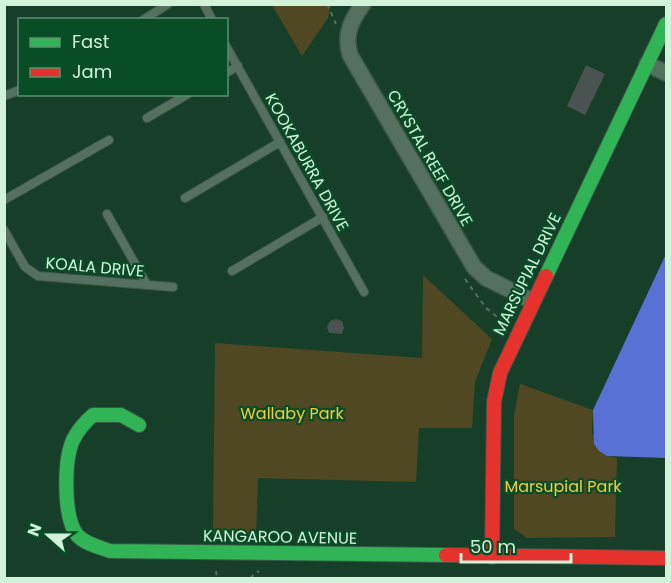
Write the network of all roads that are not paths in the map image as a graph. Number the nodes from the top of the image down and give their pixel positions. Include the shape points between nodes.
1 (168, 4) edge
2 (204, 4) edge
3 (363, 4) edge
4 (145, 18) edge
5 (211, 18) edge
6 (666, 24) edge
7 (228, 49) edge
8 (647, 64) junction
9 (238, 66) junction
10 (228, 72) edge
11 (666, 73) edge
12 (185, 96) edge
13 (147, 118) dead end
14 (109, 140) dead end
15 (280, 142) junction
16 (185, 198) dead end
17 (4, 200) edge
18 (107, 214) dead end
19 (323, 217) junction
20 (4, 230) edge
21 (232, 271) dead end
22 (147, 285) junction
23 (173, 287) dead end
24 (364, 291) dead end
25 (532, 301) junction
26 (140, 425) dead end
27 (492, 557) junction
28 (666, 558) edge

1 - 4 lane
2 - 5 lane
3 - 25 street, CRYSTAL REEF DRIVE via 349,27 346,42 350,55 474,267 486,278
6 - 8 street, MARSUPIAL DRIVE
7 - 9 lane, KOOKABURRA DRIVE
8 - 11 street
8 - 25 street, MARSUPIAL DRIVE
9 - 10 lane
9 - 15 lane, KOOKABURRA DRIVE
12 - 13 lane
14 - 17 lane
15 - 16 lane
15 - 19 lane, KOOKABURRA DRIVE
18 - 22 lane
19 - 21 lane
19 - 24 lane, KOOKABURRA DRIVE
20 - 22 lane, KOALA DRIVE via 25,267 38,276
22 - 23 lane, KOALA DRIVE
25 - 27 street, MARSUPIAL DRIVE via 505,359 495,394
26 - 27 street, KANGAROO AVENUE via 120,415 93,415 78,429 69,450 68,517 76,534 91,545 110,551
27 - 28 street, KANGAROO AVENUE

